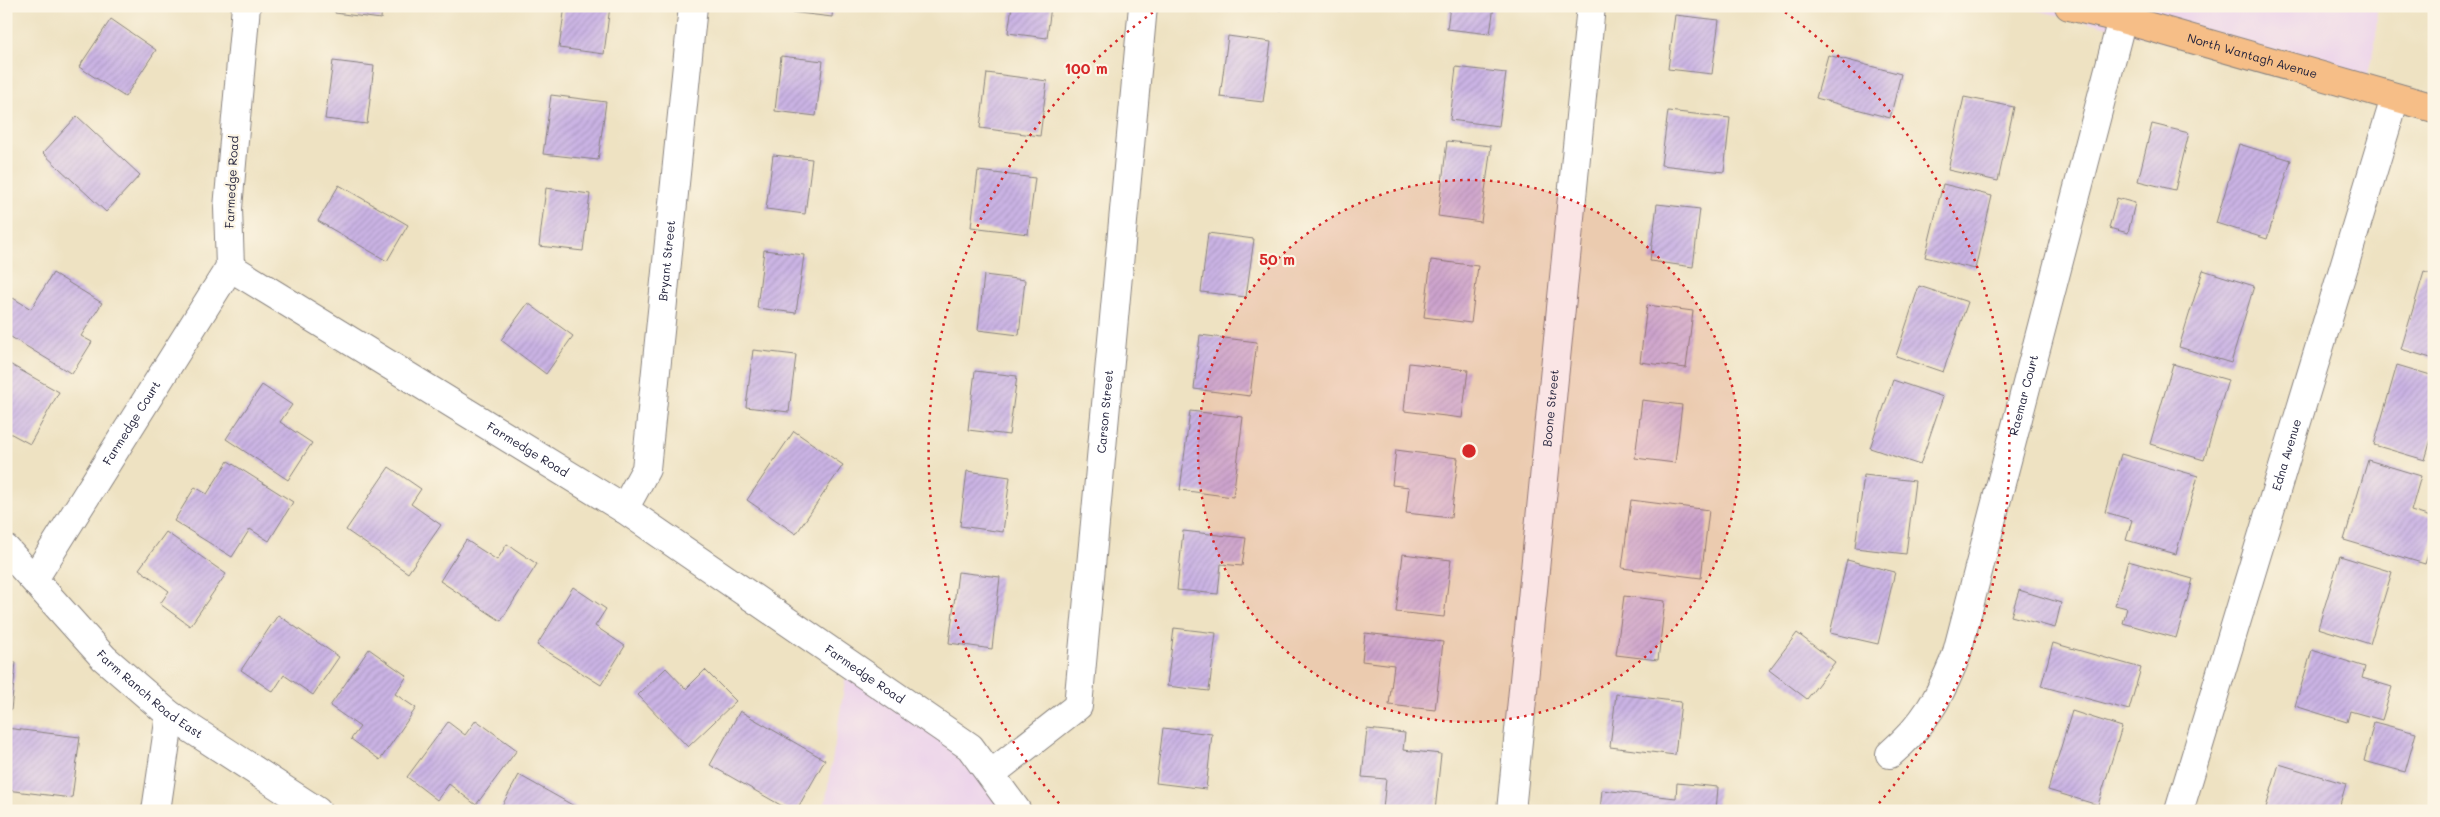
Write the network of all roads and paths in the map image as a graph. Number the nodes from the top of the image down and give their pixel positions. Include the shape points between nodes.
1 (246, 6) edge
2 (693, 6) edge
3 (1143, 6) edge
4 (1591, 6) edge
5 (2069, 6) edge
6 (2122, 19) junction
7 (2396, 98) junction
8 (2434, 108) edge
9 (230, 267) junction
10 (624, 509) junction
11 (6, 549) edge
12 (34, 579) junction
13 (170, 716) junction
14 (1890, 754) dead end
15 (991, 774) junction
16 (156, 811) edge
17 (317, 811) edge
18 (1017, 811) edge
19 (1511, 811) edge
20 (2179, 811) edge

1 - 9 street, Farmedge Road via 228,208
2 - 10 street, Bryant Street via 646,469
3 - 15 street, Carson Street via 1078,706
4 - 19 street, Boone Street
5 - 6 main road, North Wantagh Avenue
6 - 7 main road, North Wantagh Avenue
6 - 14 street, Raemar Court via 1956,656 1939,698 1922,722
7 - 8 main road, North Wantagh Avenue
7 - 20 street, Edna Avenue
9 - 10 street, Farmedge Road
9 - 12 street, Farmedge Court
10 - 15 street, Farmedge Road via 970,747
11 - 12 street, Farm Ranch Road East
12 - 13 street, Farm Ranch Road East via 104,658
13 - 16 street
13 - 17 street, Farm Ranch Road East
15 - 18 street, Farmedge Road

